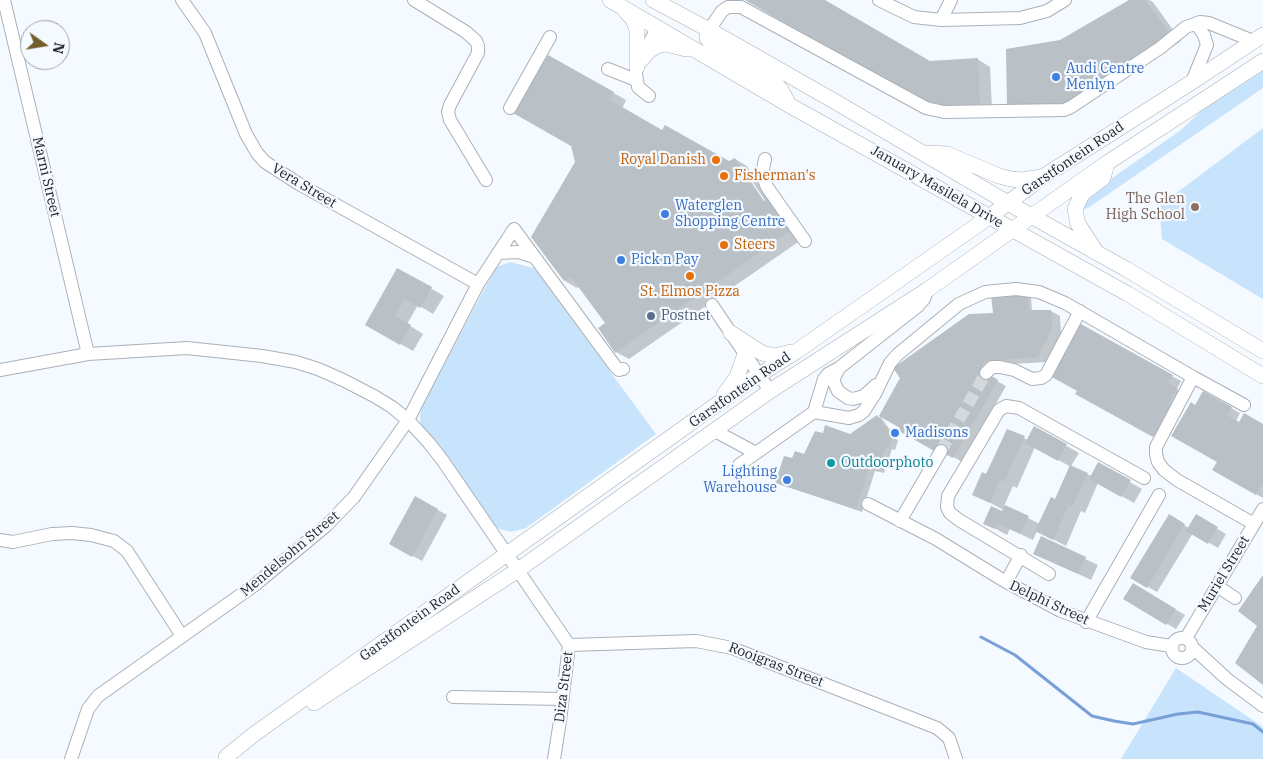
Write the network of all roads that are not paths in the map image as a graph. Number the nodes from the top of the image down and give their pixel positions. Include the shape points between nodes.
1 (4, 0) edge
2 (182, 0) edge
3 (414, 0) edge
4 (641, 0) edge
5 (653, 0) edge
6 (879, 0) edge
7 (951, 0) edge
8 (1065, 0) edge
9 (616, 3) edge
10 (726, 3) edge
11 (941, 20) junction
12 (1196, 24) junction
13 (657, 28) junction
14 (708, 30) junction
15 (550, 37) dead end
16 (1258, 38) edge
17 (1263, 60) edge
18 (717, 62) junction
19 (608, 69) dead end
20 (637, 70) junction
21 (1192, 82) junction
22 (649, 96) dead end
23 (789, 105) junction
24 (510, 108) dead end
25 (922, 152) junction
26 (765, 160) dead end
27 (1106, 163) junction
28 (1044, 176) junction
29 (486, 180) dead end
30 (1008, 203) junction
31 (989, 217) junction
32 (1032, 217) junction
33 (1013, 230) junction
34 (805, 241) dead end
35 (498, 252) junction
36 (1097, 253) junction
37 (534, 256) junction
38 (478, 284) junction
39 (926, 290) junction
40 (712, 305) dead end
41 (1080, 311) junction
42 (731, 333) junction
43 (797, 351) junction
44 (1263, 351) edge
45 (88, 354) junction
46 (745, 354) junction
47 (839, 368) junction
48 (623, 369) dead end
49 (0, 370) edge
50 (986, 373) dead end
51 (759, 375) junction
52 (1263, 376) edge
53 (1193, 377) junction
54 (882, 380) junction
55 (770, 391) junction
56 (1244, 405) dead end
57 (716, 406) junction
58 (814, 412) junction
59 (408, 420) junction
60 (715, 431) junction
61 (941, 451) tunnel mouth
62 (756, 453) junction
63 (739, 465) dead end
64 (1144, 478) dead end
65 (1160, 495) dead end
66 (868, 504) dead end
67 (1263, 510) edge
68 (900, 521) junction
69 (1254, 524) junction
70 (0, 540) edge
71 (506, 554) junction
72 (1021, 556) junction
73 (518, 570) junction
74 (1049, 574) dead end
75 (1006, 582) junction
76 (1217, 586) junction
77 (1235, 598) dead end
78 (1086, 622) junction
79 (182, 636) junction
80 (569, 645) junction
81 (1187, 648) junction
82 (453, 697) dead end
83 (563, 699) junction
84 (1263, 706) edge
85 (225, 758) edge
86 (71, 759) edge
87 (554, 759) edge
88 (956, 759) edge

1 - 45 street, Marni Street
2 - 38 street, Vera Street via 205,33 246,134 265,162
3 - 29 street via 466,32 478,46 478,53 448,112
4 - 13 main road via 651,11
5 - 14 main road, January Masilela Drive
6 - 11 street via 914,17
7 - 11 street
8 - 11 street via 1047,11 1020,18
9 - 13 main road, January Masilela Drive
9 - 20 main road via 633,19 637,29
10 - 12 street via 749,11 926,108 944,112 1071,108 1186,27
10 - 14 street
12 - 16 street via 1209,23
12 - 21 street via 1207,45
13 - 18 main road, January Masilela Drive
13 - 20 street
14 - 23 main road via 710,42 774,82
14 - 25 main road, January Masilela Drive
15 - 24 street
16 - 21 main road, Garstfontein Road
17 - 27 main road, Garstfontein Road
18 - 20 main road via 667,44 654,48
18 - 23 main road, January Masilela Drive
19 - 20 street
20 - 22 street via 638,87
21 - 28 main road, Garstfontein Road
23 - 31 main road, January Masilela Drive
25 - 28 main road via 947,154 1011,179
25 - 30 main road, January Masilela Drive
26 - 34 street via 762,174 767,187
27 - 32 main road, Garstfontein Road
27 - 36 main road via 1103,178 1082,194 1075,208 1078,224
28 - 30 main road, Garstfontein Road
30 - 31 main road, Garstfontein Road
30 - 32 main road, January Masilela Drive
31 - 33 main road, January Masilela Drive
31 - 43 main road, Garstfontein Road
32 - 33 main road, Garstfontein Road
32 - 36 main road, January Masilela Drive
33 - 39 main road, Garstfontein Road
33 - 52 main road, January Masilela Drive via 1128,294
35 - 37 street
35 - 37 street, Mendelsohn Street via 514,229
35 - 38 street, Mendelsohn Street
36 - 44 main road, January Masilela Drive
37 - 48 street via 616,368
38 - 59 street, Mendelsohn Street
39 - 47 street via 918,306
39 - 55 main road, Garstfontein Road
40 - 42 street
41 - 50 street via 1046,375 1032,379 1000,367 992,367
41 - 53 street
41 - 54 street via 1029,289 985,292 959,304 917,337 890,363
42 - 43 main road via 756,350 770,355
42 - 46 street
43 - 51 main road, Garstfontein Road
45 - 49 street, Diza Street
45 - 59 street, Diza Street via 184,348 283,359 343,380 379,399
46 - 51 street
46 - 57 main road via 737,377
47 - 54 street via 834,384 838,392 848,398 864,396
47 - 58 street via 824,379
51 - 55 street
51 - 57 main road, Garstfontein Road
53 - 56 street
53 - 69 street via 1156,447 1158,462 1177,480
54 - 58 street via 870,404 859,415 845,418
55 - 60 main road, Garstfontein Road
57 - 71 main road, Garstfontein Road
58 - 62 street
59 - 71 street, Diza Street via 443,461
59 - 79 street, Mendelsohn Street via 362,487 334,518 256,584
60 - 62 street
60 - 73 main road, Garstfontein Road
61 - 68 street
62 - 63 street
64 - 72 street via 1019,408 1006,406 999,410 948,496 947,506 959,520
65 - 78 street
66 - 68 street, Delphi Street
67 - 69 street, Muriel Street
68 - 75 street, Delphi Street
69 - 76 street, Muriel Street
70 - 79 street via 13,542 72,533 114,541 127,550
71 - 73 street, Diza Street
71 - 85 main road, Garstfontein Road
72 - 74 street
72 - 75 street
73 - 80 street, Diza Street
73 - 85 main road, Garstfontein Road
75 - 78 street, Delphi Street
76 - 77 street
76 - 81 street, Muriel Street
78 - 81 street, Delphi Street via 1146,642 1172,646 1177,638
79 - 86 street, Mendelsohn Street via 94,700
80 - 83 street, Diza Street
80 - 88 street, Rooigras Street via 696,641 732,648 937,728 948,738
81 - 84 street
82 - 83 street
83 - 87 street, Diza Street

